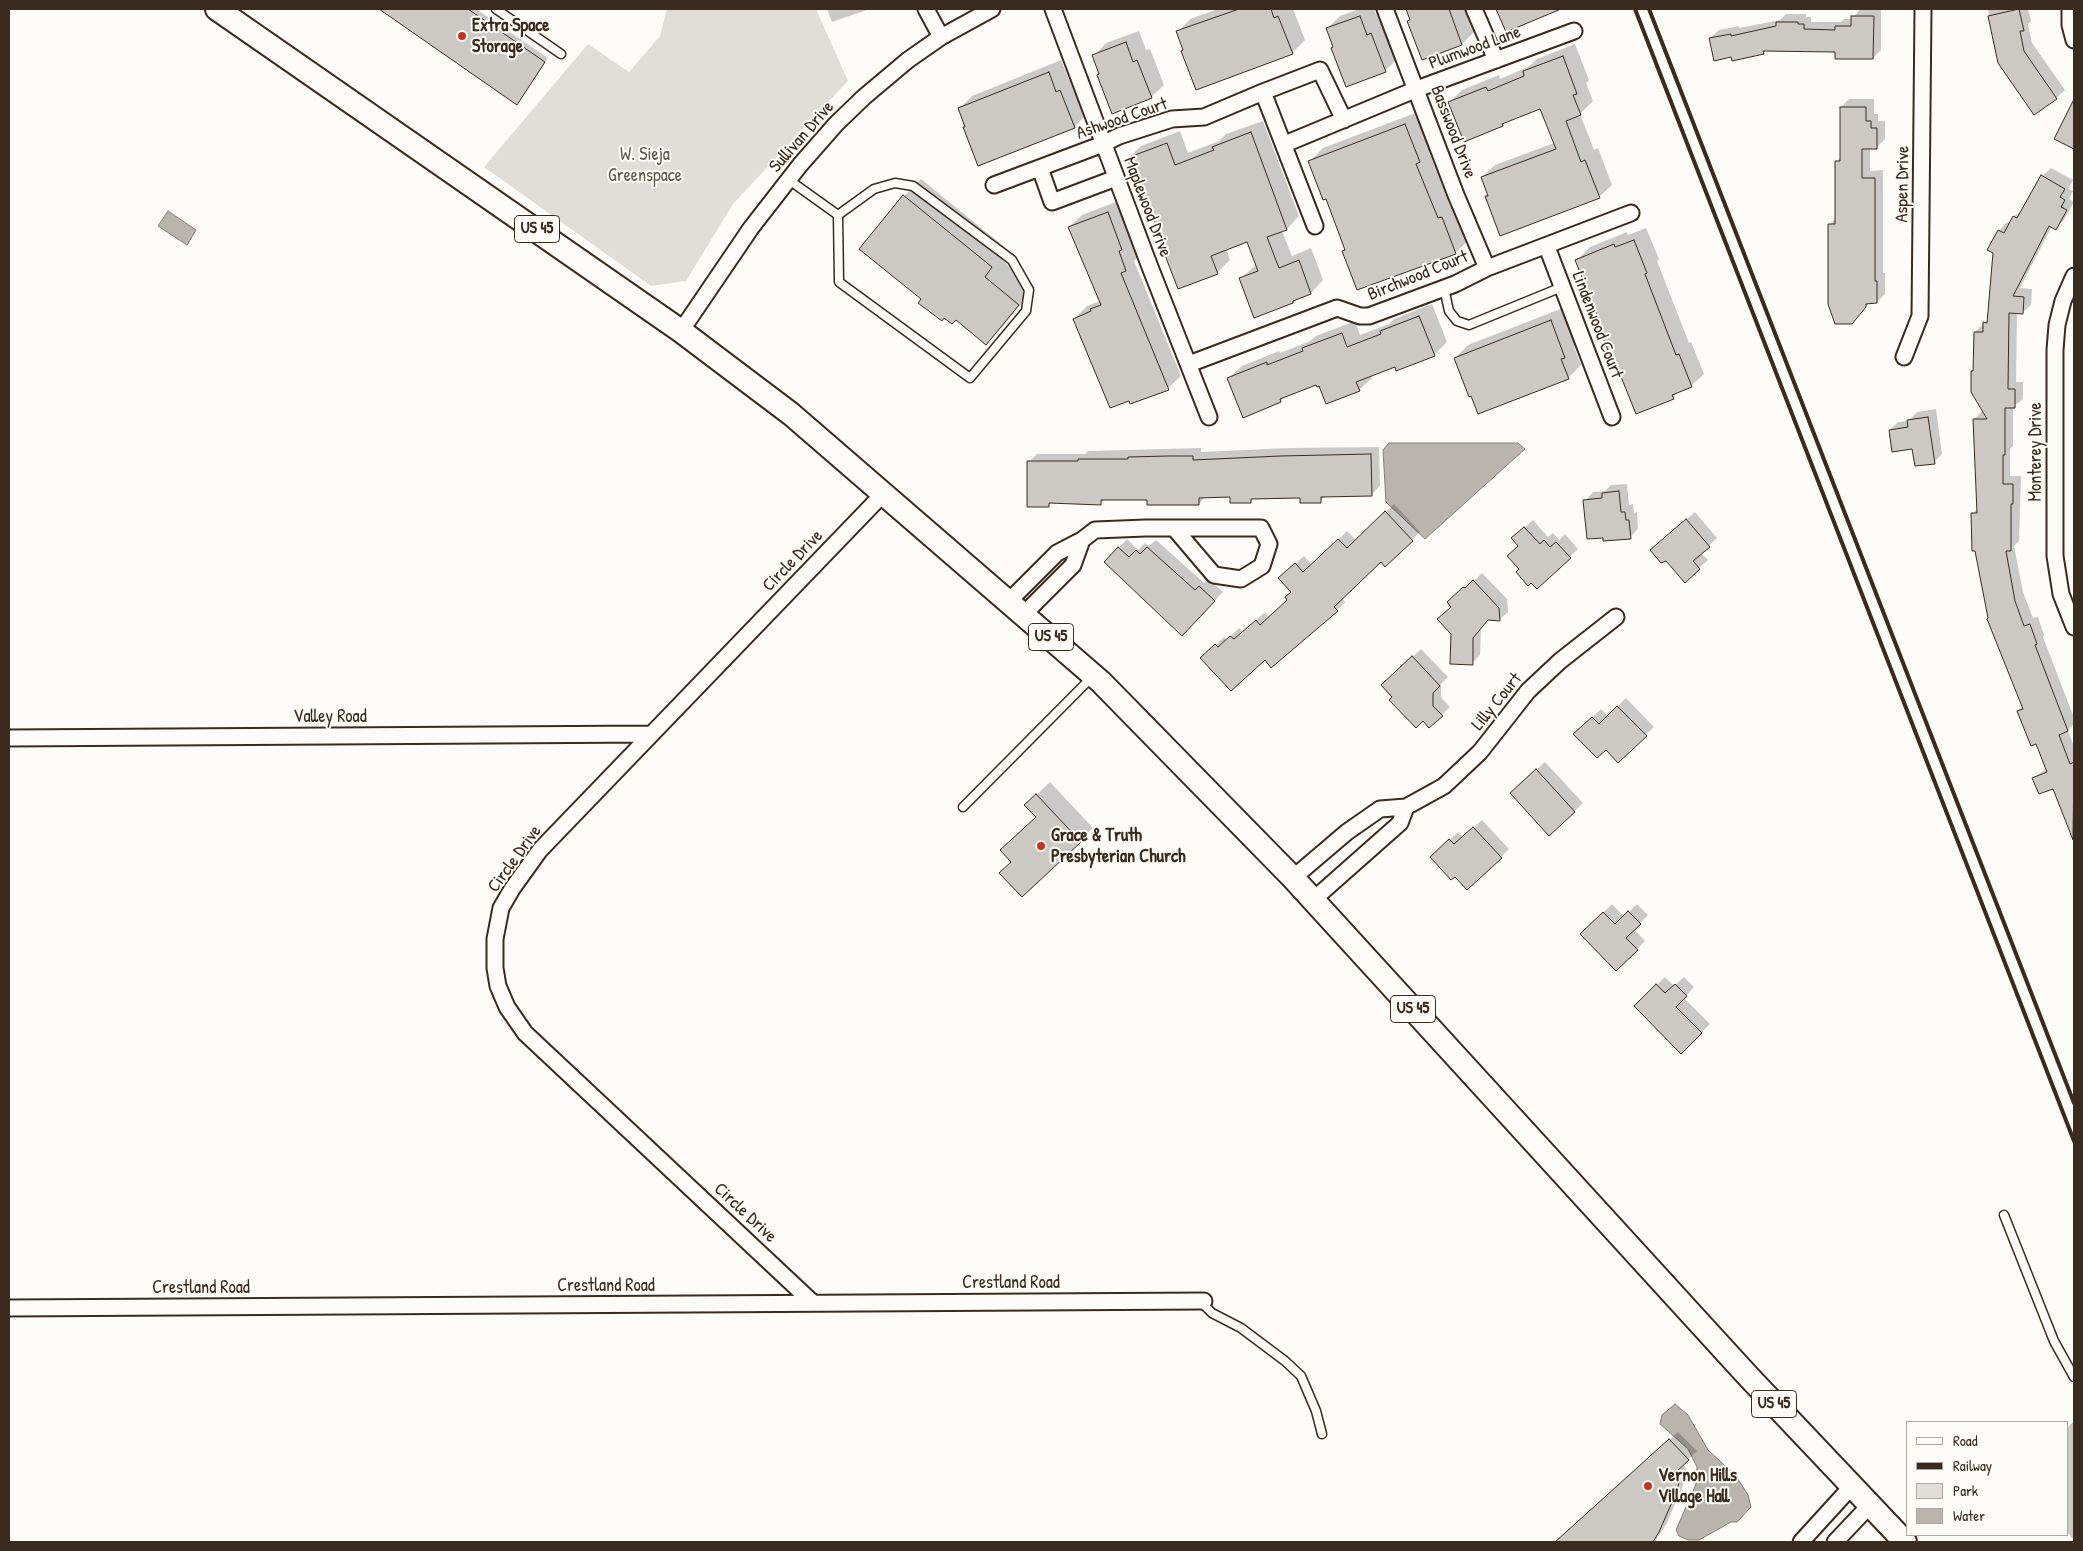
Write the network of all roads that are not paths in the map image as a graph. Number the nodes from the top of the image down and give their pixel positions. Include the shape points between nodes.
1 (217, 9) edge
2 (496, 9) edge
3 (926, 9) edge
4 (992, 9) edge
5 (1053, 9) edge
6 (1385, 9) edge
7 (1474, 9) edge
8 (1923, 9) edge
9 (2070, 9) edge
10 (1574, 31) dead end
11 (941, 37) junction
12 (2074, 40) edge
13 (561, 54) dead end
14 (1496, 60) junction
15 (1417, 89) junction
16 (1264, 92) junction
17 (1344, 120) junction
18 (1103, 144) junction
19 (1284, 144) junction
20 (1040, 168) junction
21 (1116, 178) junction
22 (789, 180) junction
23 (994, 185) dead end
24 (1631, 214) dead end
25 (838, 215) junction
26 (1315, 226) dead end
27 (1546, 247) junction
28 (1487, 268) junction
29 (2074, 276) edge
30 (1562, 286) junction
31 (1444, 288) junction
32 (681, 331) junction
33 (1904, 357) dead end
34 (1189, 364) junction
35 (1209, 417) dead end
36 (1612, 417) dead end
37 (884, 494) junction
38 (1174, 528) junction
39 (1017, 607) junction
40 (1616, 617) dead end
41 (2074, 627) edge
42 (1094, 675) junction
43 (651, 734) junction
44 (9, 738) edge
45 (963, 807) dead end
46 (1406, 807) junction
47 (1293, 878) junction
48 (1313, 900) junction
49 (2004, 1215) dead end
50 (1202, 1301) joint
51 (813, 1303) junction
52 (9, 1308) edge
53 (2074, 1376) edge
54 (1322, 1434) dead end
55 (1852, 1486) junction
56 (1870, 1505) junction
57 (1801, 1542) edge
58 (1835, 1542) edge
59 (1905, 1542) edge

1 - 32 main road, US 45
2 - 13 lane
3 - 11 street
4 - 11 street, Sullivan Drive
5 - 18 street, Maplewood Drive
6 - 15 street, Basswood Drive
7 - 14 street
8 - 33 street, Aspen Drive via 1920,316
9 - 12 street
10 - 14 street, Plumwood Lane
11 - 22 street, Sullivan Drive via 864,97 836,124
14 - 15 street, Plumwood Lane
15 - 17 street
15 - 28 street, Basswood Drive
16 - 17 street, Ashwood Court via 1320,70
16 - 18 street, Ashwood Court via 1204,117 1172,119
16 - 19 street
17 - 19 street
18 - 20 street, Ashwood Court
18 - 21 street, Maplewood Drive
19 - 26 street
20 - 21 street via 1052,202
20 - 23 street, Ashwood Court
21 - 34 street, Maplewood Drive
22 - 25 lane
22 - 32 street, Sullivan Drive via 751,228
24 - 27 street, Birchwood Court
25 - 25 lane via 874,189 895,183 913,186 1012,260 1029,290 1026,312 970,378 839,282
27 - 28 street, Birchwood Court
27 - 30 street, Lindenwood Court
28 - 31 street, Birchwood Court
29 - 41 street, Monterey Drive via 2063,301 2055,350 2055,556 2061,594
30 - 31 lane via 1469,325 1457,321 1449,311
30 - 36 street, Lindenwood Court
31 - 34 street, Birchwood Court via 1369,316 1337,308
32 - 37 main road, US 45 via 797,418
34 - 35 street, Maplewood Drive
37 - 39 main road, US 45
37 - 43 street, Circle Drive
38 - 38 street via 1261,528 1269,544 1262,566 1241,579 1214,575
38 - 39 street via 1095,530 1057,553
39 - 42 main road, US 45
40 - 46 street, Lilly Court via 1528,691 1480,752 1444,786
42 - 45 lane
42 - 47 main road, US 45
43 - 44 street, Valley Road
43 - 51 street, Circle Drive via 540,850 512,889 501,908 494,939 498,986 507,1007 525,1032
46 - 47 street, Lilly Court via 1380,808
46 - 48 street via 1400,823
47 - 48 main road, US 45
48 - 55 main road, US 45
49 - 53 lane via 2054,1341
50 - 51 street, Crestland Road
50 - 54 lane via 1212,1313 1241,1328 1301,1376
51 - 52 street, Crestland Road
55 - 56 main road, US 45
55 - 57 street
56 - 58 street
56 - 59 main road, US 45

